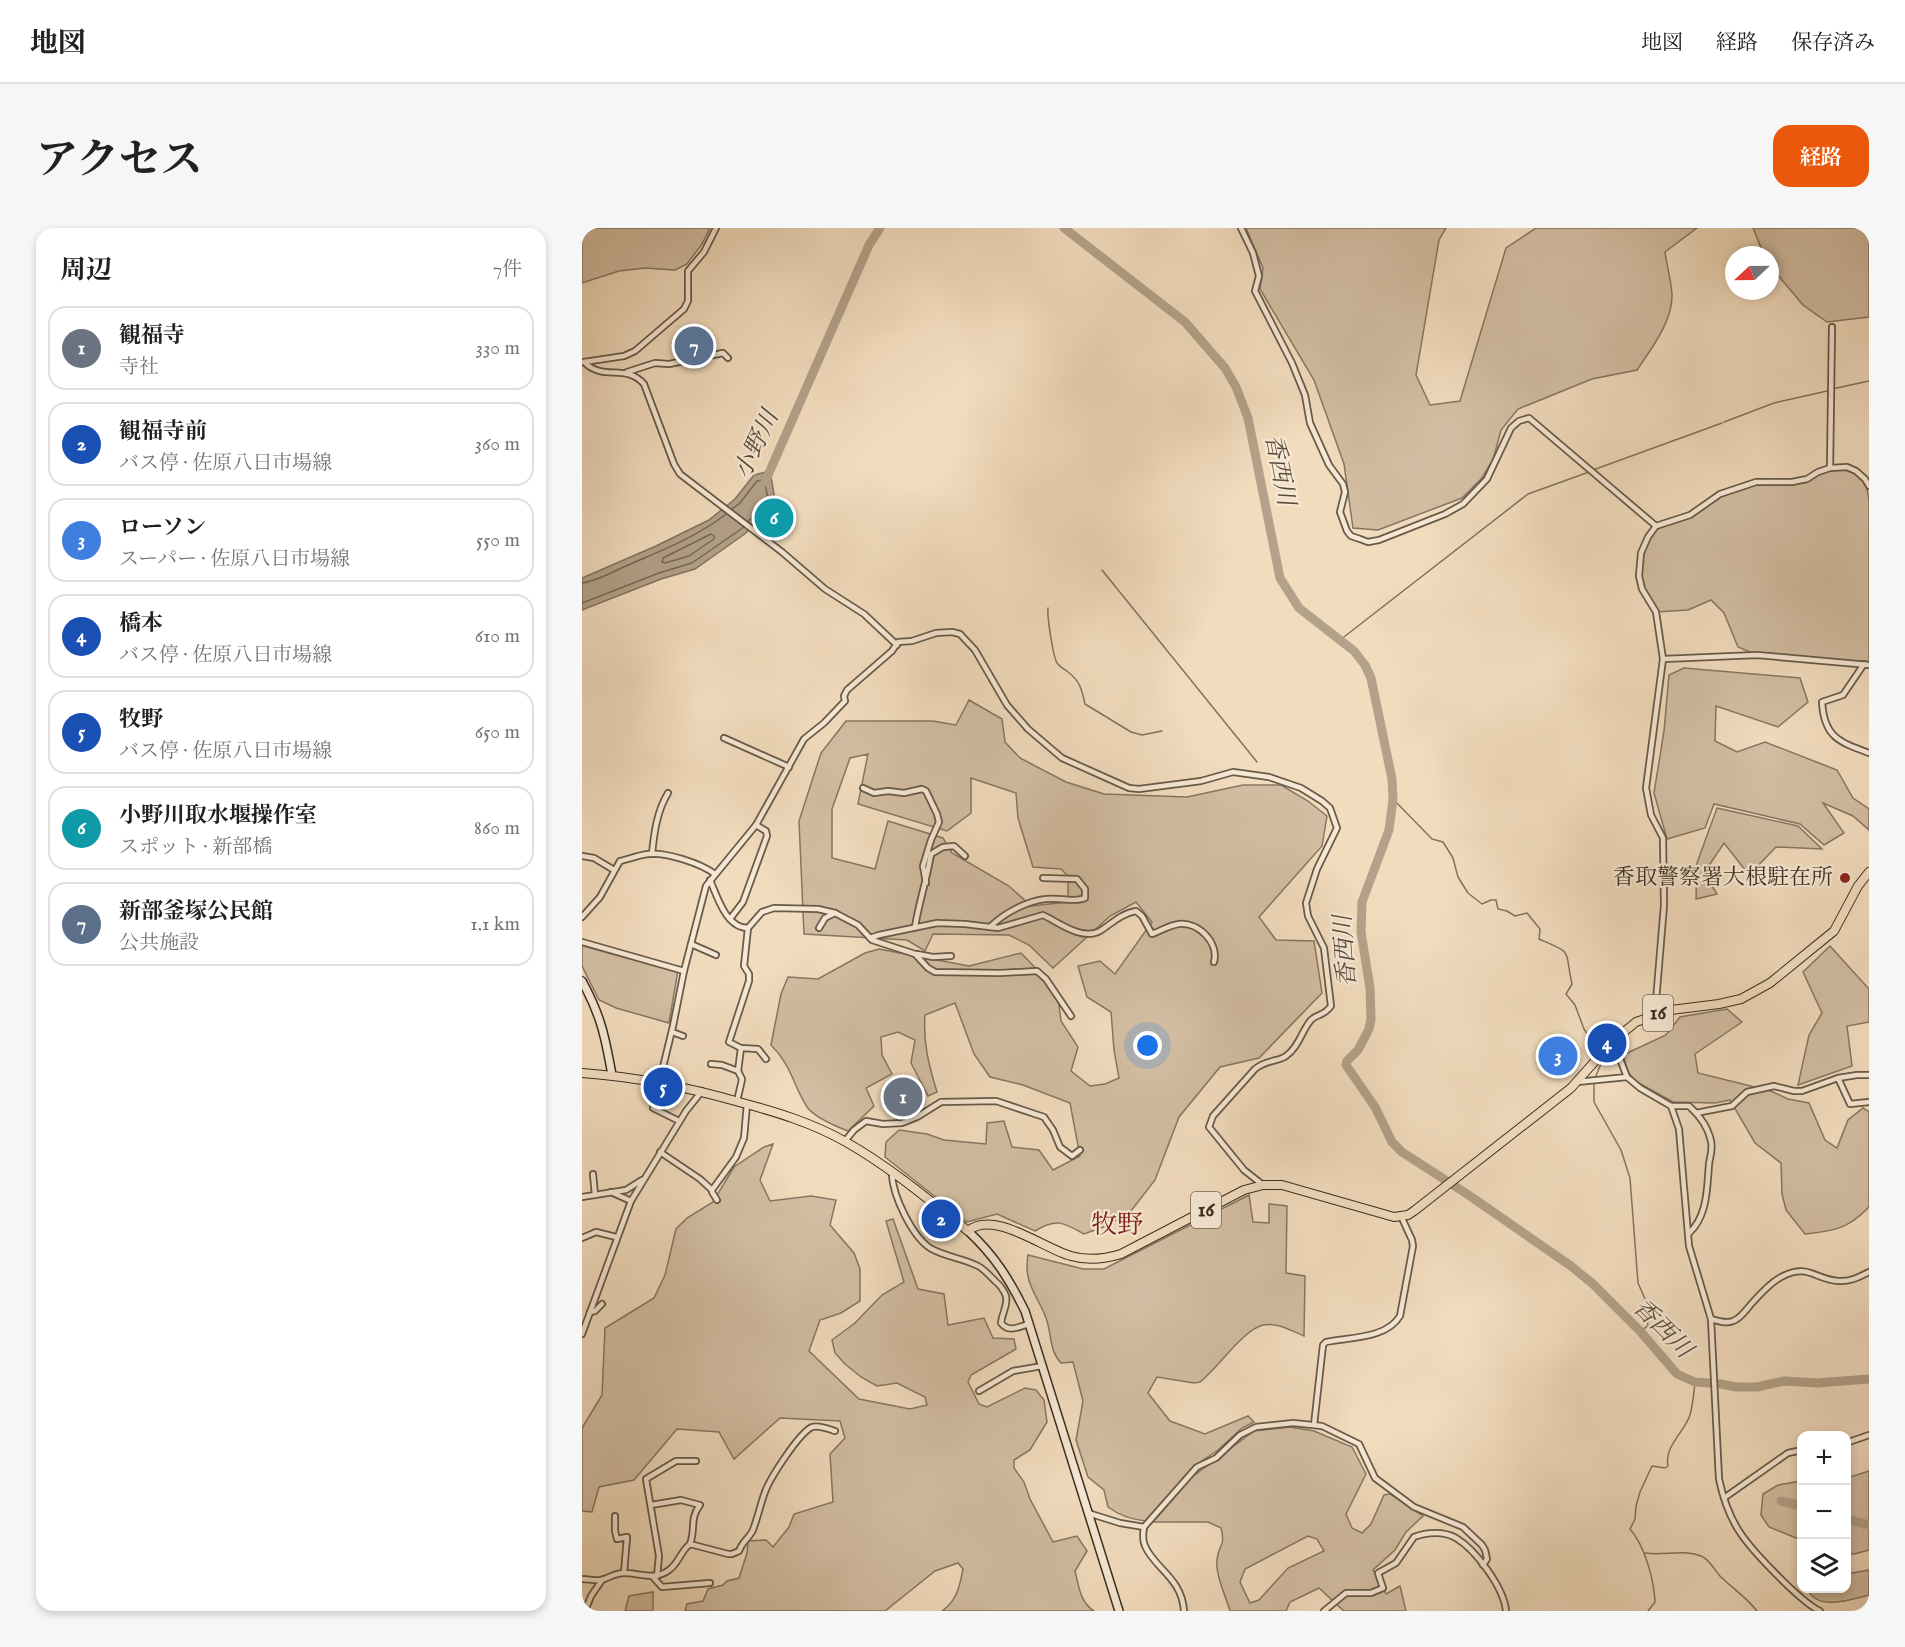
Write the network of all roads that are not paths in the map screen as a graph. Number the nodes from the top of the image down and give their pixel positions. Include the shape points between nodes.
1 (716, 228) edge
2 (1241, 228) edge
3 (1832, 327) dead end
4 (728, 358) dead end
5 (583, 362) edge
6 (627, 372) junction
7 (1830, 468) junction
8 (1867, 479) edge
9 (1869, 486) edge
10 (1656, 526) junction
11 (897, 645) junction
12 (1664, 659) junction
13 (1867, 664) edge
14 (724, 738) dead end
15 (1869, 753) edge
16 (789, 767) junction
17 (863, 788) dead end
18 (668, 793) dead end
19 (756, 825) junction
20 (652, 854) junction
21 (582, 856) edge
22 (965, 856) dead end
23 (614, 870) junction
24 (1869, 872) edge
25 (715, 874) junction
26 (1043, 878) dead end
27 (710, 880) junction
28 (926, 883) junction
29 (835, 913) junction
30 (582, 917) edge
31 (730, 919) junction
32 (915, 927) junction
33 (990, 927) junction
34 (748, 928) junction
35 (819, 928) dead end
36 (870, 938) junction
37 (582, 942) edge
38 (691, 944) junction
39 (915, 954) junction
40 (716, 956) dead end
41 (951, 956) dead end
42 (1214, 962) dead end
43 (684, 971) junction
44 (582, 981) edge
45 (1071, 1017) dead end
46 (1646, 1018) junction
47 (672, 1032) junction
48 (683, 1036) dead end
49 (1613, 1041) junction
50 (741, 1048) junction
51 (766, 1059) dead end
52 (711, 1064) dead end
53 (738, 1071) junction
54 (582, 1073) edge
55 (612, 1075) junction
56 (1869, 1075) edge
57 (1627, 1077) junction
58 (1838, 1078) junction
59 (659, 1082) junction
60 (1577, 1082) junction
61 (702, 1091) junction
62 (737, 1101) junction
63 (1869, 1102) edge
64 (747, 1104) junction
65 (1671, 1106) junction
66 (1696, 1113) junction
67 (679, 1121) junction
68 (845, 1141) junction
69 (1080, 1150) dead end
70 (660, 1152) junction
71 (894, 1173) junction
72 (593, 1174) dead end
73 (644, 1179) junction
74 (1263, 1185) junction
75 (712, 1190) junction
76 (611, 1192) junction
77 (595, 1195) junction
78 (582, 1197) edge
79 (717, 1200) dead end
80 (631, 1201) junction
81 (1401, 1216) junction
82 (968, 1231) junction
83 (1688, 1233) junction
84 (616, 1237) junction
85 (582, 1238) edge
86 (1869, 1272) edge
87 (602, 1304) dead end
88 (590, 1312) junction
89 (1711, 1318) junction
90 (1030, 1324) junction
91 (582, 1334) edge
92 (1044, 1366) junction
93 (979, 1391) dead end
94 (1314, 1425) junction
95 (835, 1431) dead end
96 (1869, 1435) edge
97 (1851, 1441) edge
98 (1797, 1451) edge
99 (696, 1461) dead end
100 (1724, 1498) junction
101 (651, 1505) junction
102 (1088, 1513) junction
103 (615, 1516) dead end
104 (1144, 1527) junction
105 (690, 1544) junction
106 (1484, 1565) junction
107 (624, 1573) junction
108 (655, 1576) junction
109 (582, 1579) edge
110 (602, 1580) junction
111 (710, 1583) dead end
112 (585, 1611) edge
113 (1119, 1611) edge
114 (1184, 1611) edge
115 (1324, 1611) edge
116 (1506, 1611) edge
117 (1820, 1611) edge

1 - 5 street via 704,252 688,271 688,301 684,309 635,351
2 - 10 street via 1253,253 1258,276 1255,291 1292,363 1305,395 1310,423 1345,492 1340,512 1352,536 1368,542 1379,540 1463,504 1487,478 1511,428 1529,418
3 - 7 street
4 - 6 street via 723,353 669,364 655,363
5 - 6 street via 608,374
6 - 11 street via 644,384 677,471 825,589 864,614
7 - 8 street via 1847,467
7 - 10 street via 1792,482 1756,482 1720,494 1690,515
8 - 9 street
10 - 12 street via 1641,553 1639,576 1656,612
11 - 16 street via 847,690 845,701 804,739
11 - 74 street via 936,633 960,634 1028,729 1062,758 1130,788 1167,787 1233,772 1248,773 1301,788 1330,808 1337,828 1306,903 1324,948 1331,1006 1311,1020 1286,1057 1255,1069 1213,1116 1209,1127 1244,1170
12 - 13 street via 1757,655
12 - 46 street via 1646,788 1651,815 1663,838 1664,905 1656,1001
13 - 15 street via 1843,695 1822,702 1829,732
14 - 16 street
16 - 19 street
17 - 28 street via 874,793 926,791 939,822 923,866
18 - 20 street via 654,831
19 - 25 street
19 - 31 street via 767,836 743,902
20 - 23 street via 620,861
20 - 25 street via 690,861
21 - 23 street
22 - 28 street via 954,846 934,851
23 - 30 street via 600,897
24 - 46 main road, 16 via 1834,931 1770,983 1742,999
25 - 27 street
26 - 33 street via 1077,879 1085,889 1085,898 1046,899 1028,904 1007,913
27 - 31 street
27 - 38 street
28 - 32 street
29 - 34 street via 769,909
29 - 35 street via 825,918
29 - 36 street via 858,925
31 - 34 street
32 - 33 street via 946,923
32 - 36 street
33 - 42 street via 1043,915 1068,928 1090,933 1136,911 1152,934 1177,924 1198,929 1210,941
34 - 50 street via 744,966 749,981 729,1042
36 - 39 street
37 - 43 street
38 - 40 street
38 - 43 street
39 - 41 street
39 - 45 street via 935,972 1037,971
43 - 47 street
44 - 55 street via 600,1018
46 - 49 main road, 16
47 - 48 street
47 - 59 street
49 - 57 street
49 - 60 main road, 16
50 - 51 street via 758,1049
50 - 53 street
52 - 53 street
53 - 62 street via 742,1079
54 - 55 main road
55 - 59 main road
56 - 58 street
57 - 60 street
57 - 65 street
58 - 63 street via 1850,1104
58 - 66 street via 1802,1091 1774,1086 1747,1092 1732,1106
59 - 61 main road
59 - 67 street via 653,1108
60 - 81 main road, 16 via 1414,1211
61 - 62 main road
61 - 67 street
62 - 64 main road
64 - 68 main road via 776,1111
64 - 75 street via 744,1138 732,1164
65 - 66 street via 1689,1106
65 - 83 street via 1681,1136
66 - 83 street via 1707,1129 1712,1152 1705,1201 1694,1229
67 - 70 street
68 - 69 street via 866,1121 902,1123 941,1102 996,1101 1044,1117 1060,1147 1072,1156
68 - 71 main road
70 - 73 street
70 - 75 street
71 - 82 main road
71 - 90 street via 895,1191 911,1226 929,1248 979,1266 999,1284 1006,1294 1007,1307 1001,1315 1006,1328
72 - 77 street
73 - 76 street via 626,1190
73 - 80 street
74 - 81 main road, 16 via 1302,1189
74 - 82 main road, 16 via 1244,1190 1121,1254 1101,1259 1069,1256 988,1223
75 - 79 street
76 - 77 street
76 - 80 street
77 - 78 street
80 - 84 street
81 - 94 street via 1413,1246 1400,1316 1381,1331 1323,1345
82 - 90 street via 1004,1270
83 - 89 street via 1690,1257
84 - 85 street via 596,1232
84 - 88 street
86 - 89 street via 1842,1281 1802,1271 1791,1273 1765,1288 1733,1322
87 - 88 street
88 - 91 street
89 - 100 street via 1719,1479
90 - 92 street
92 - 93 street via 1013,1371
92 - 102 street
94 - 104 street via 1256,1427 1240,1435 1216,1458 1197,1467
94 - 106 street via 1329,1428 1359,1444 1375,1478 1401,1498 1463,1527 1485,1550
95 - 105 street via 816,1426 801,1437 766,1488 752,1532 739,1551 728,1554
96 - 97 street
98 - 100 street via 1788,1453
99 - 101 street via 676,1461 646,1479
100 - 117 street via 1750,1545 1800,1597
101 - 105 street via 681,1500 700,1505 694,1513
101 - 108 street via 659,1556
102 - 104 street
102 - 113 street
103 - 107 street via 617,1539 627,1537
104 - 114 street via 1145,1546 1176,1585
105 - 108 street via 674,1566
106 - 115 street via 1456,1538 1434,1533 1419,1535 1396,1563 1378,1573 1383,1588 1371,1593 1346,1593
106 - 116 street via 1498,1584
107 - 108 street
107 - 110 street
108 - 111 street via 662,1587
109 - 110 street
110 - 112 street

